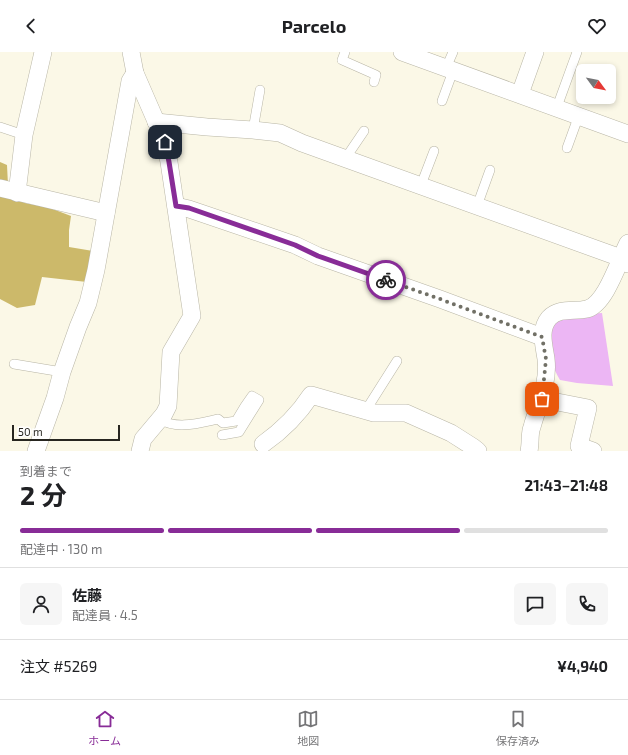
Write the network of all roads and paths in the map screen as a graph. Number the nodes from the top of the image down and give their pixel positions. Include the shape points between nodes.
1 (43, 52) edge
2 (131, 52) edge
3 (345, 52) edge
4 (452, 52) edge
5 (535, 52) edge
6 (577, 52) edge
7 (410, 53) edge
8 (450, 69) junction
9 (134, 73) junction
10 (374, 82) dead end
11 (260, 90) dead end
12 (520, 94) junction
13 (442, 101) dead end
14 (557, 107) junction
15 (579, 116) junction
16 (156, 122) junction
17 (0, 127) edge
18 (253, 130) junction
19 (364, 131) dead end
20 (628, 134) edge
21 (24, 135) junction
22 (567, 148) dead end
23 (434, 151) dead end
24 (345, 159) junction
25 (490, 170) dead end
26 (421, 186) junction
27 (0, 188) edge
28 (17, 193) junction
29 (176, 206) junction
30 (477, 206) junction
31 (106, 213) junction
32 (626, 255) edge
33 (542, 337) junction
34 (397, 361) dead end
35 (14, 364) dead end
36 (62, 372) junction
37 (542, 399) junction
38 (366, 410) junction
39 (159, 420) junction
40 (222, 435) dead end
41 (263, 444) dead end
42 (36, 451) edge
43 (140, 451) edge
44 (478, 451) edge
45 (529, 451) edge
46 (593, 451) edge

1 - 21 street
2 - 9 street
3 - 10 lane via 342,60 376,75
4 - 8 lane
5 - 12 street
6 - 14 lane
7 - 8 street
8 - 12 street
8 - 13 lane
9 - 16 street
9 - 31 street via 130,81
11 - 18 lane
12 - 14 street
14 - 15 street
15 - 20 street
15 - 22 lane
16 - 18 street
16 - 29 street via 165,142
17 - 21 lane
18 - 24 street via 280,134
19 - 24 lane
21 - 28 street
23 - 26 lane
24 - 26 street
25 - 30 lane
26 - 30 street
27 - 28 street
28 - 31 street
29 - 33 street via 189,208 295,245 318,256
29 - 39 street via 192,316 171,352 168,406
30 - 32 street
31 - 36 street via 88,303
32 - 33 street via 602,298 588,309 555,313 544,326
33 - 37 street via 546,359
34 - 38 lane
35 - 36 lane
36 - 42 street
37 - 45 street via 531,428
37 - 46 street via 588,408 579,446
38 - 41 street via 311,395 303,408 279,433
38 - 44 street via 406,413 451,433
39 - 40 lane via 166,424 186,425 218,419 223,423 236,421 252,396 259,400 239,432
39 - 43 street via 143,439

